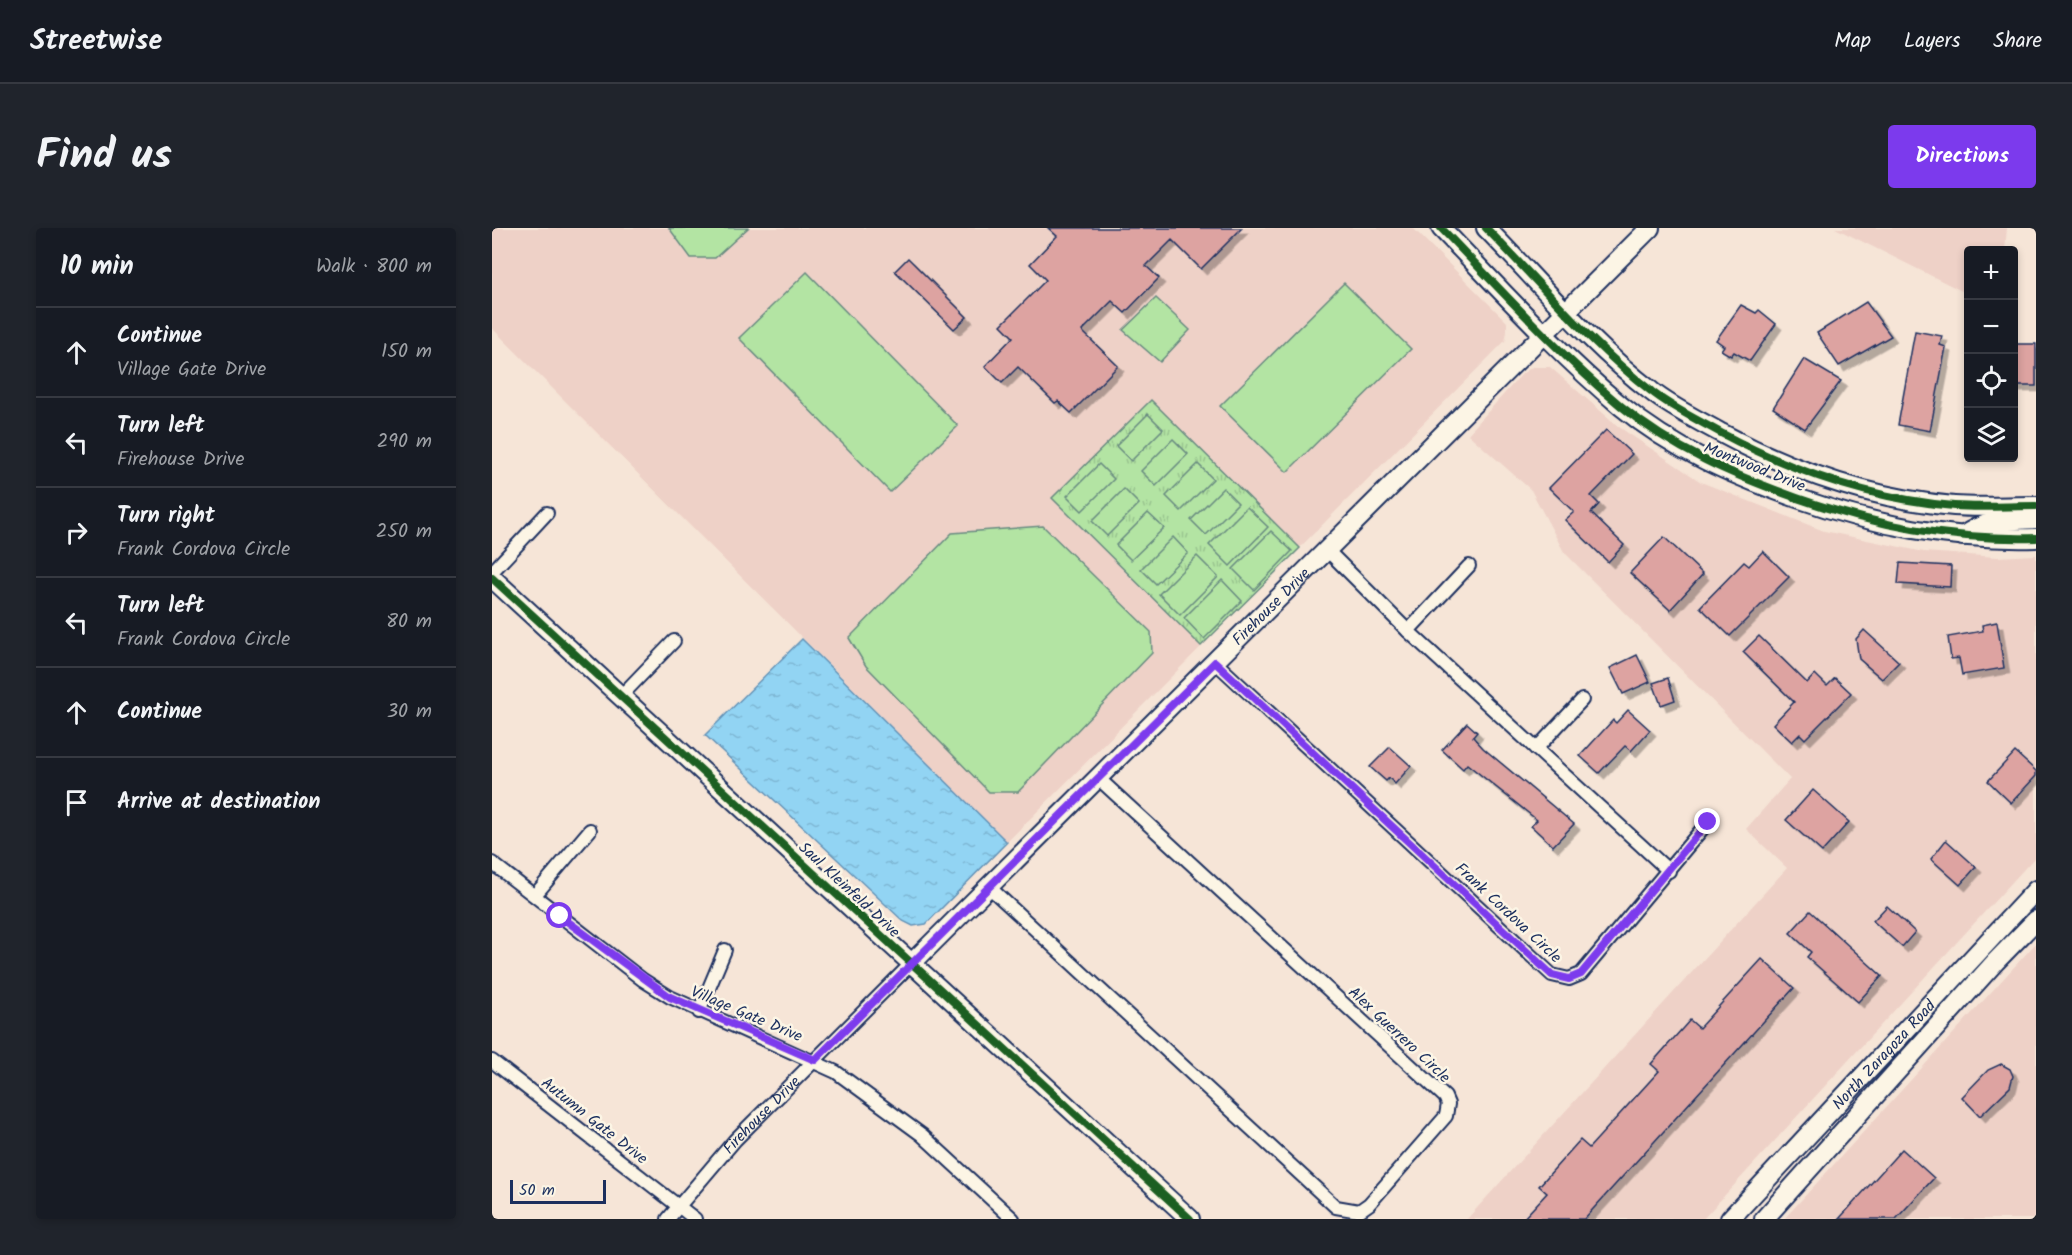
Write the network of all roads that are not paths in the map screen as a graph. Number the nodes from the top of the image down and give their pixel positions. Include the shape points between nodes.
1 (1441, 228) edge
2 (1486, 228) edge
3 (1650, 228) edge
4 (1566, 312) junction
5 (1544, 334) junction
6 (1872, 493) junction
7 (2036, 506) edge
8 (547, 513) dead end
9 (2036, 519) edge
10 (1863, 520) junction
11 (1963, 536) junction
12 (2036, 537) edge
13 (1327, 550) junction
14 (1469, 566) dead end
15 (492, 572) edge
16 (492, 578) edge
17 (1408, 631) junction
18 (674, 641) dead end
19 (1215, 662) junction
20 (621, 696) junction
21 (1582, 700) dead end
22 (1536, 749) junction
23 (1098, 778) junction
24 (1708, 822) dead end
25 (590, 830) dead end
26 (492, 863) edge
27 (1669, 871) junction
28 (989, 887) junction
29 (2036, 890) edge
30 (535, 895) junction
31 (2036, 920) edge
32 (725, 950) dead end
33 (912, 963) junction
34 (699, 1012) junction
35 (815, 1060) junction
36 (492, 1061) edge
37 (1794, 1150) junction
38 (678, 1206) junction
39 (1731, 1218) edge
40 (668, 1219) edge
41 (695, 1219) edge
42 (1013, 1219) edge
43 (1191, 1219) edge
44 (1756, 1219) edge
45 (1764, 1219) edge

1 - 5 main road, Montwood Drive
2 - 4 main road, Montwood Drive
3 - 4 main road, Firehouse Drive
4 - 5 main road, Firehouse Drive
4 - 6 main road, Montwood Drive via 1624,369 1685,413 1756,451
5 - 10 main road, Montwood Drive via 1622,406 1689,453 1760,485
5 - 13 main road, Firehouse Drive
6 - 7 main road, Montwood Drive via 1955,506
6 - 10 main road
8 - 15 street
9 - 11 main road via 1978,525
10 - 11 main road, Montwood Drive via 1911,531
11 - 12 main road, Montwood Drive
13 - 17 street
13 - 19 main road, Firehouse Drive
14 - 17 street
16 - 20 main road, Saul Kleinfeld Drive
17 - 22 street
18 - 20 street
19 - 23 main road, Firehouse Drive
19 - 27 street, Frank Cordova Circle via 1552,975 1569,979 1581,974
20 - 33 main road, Saul Kleinfeld Drive
21 - 22 street
22 - 27 street
23 - 28 main road, Firehouse Drive
23 - 28 street, Alex Guerrero Circle via 1445,1097 1446,1116 1369,1204 1359,1211 1336,1207
24 - 27 street, Frank Cordova Circle
25 - 30 street
26 - 30 street, Village Gate Drive
28 - 33 main road, Firehouse Drive
29 - 37 main road, North Zaragoza Road
30 - 34 street, Village Gate Drive via 643,980
31 - 45 main road, North Zaragoza Road
32 - 34 street
33 - 35 street, Firehouse Drive
33 - 43 main road, Saul Kleinfeld Drive
34 - 35 street, Village Gate Drive
35 - 38 street, Firehouse Drive via 735,1140
35 - 42 street, Village Gate Drive via 898,1116
36 - 38 street, Autumn Gate Drive
37 - 39 main road, North Zaragoza Road
37 - 44 main road via 1790,1168 1756,1209
38 - 40 street, Firehouse Drive
38 - 41 street, Autumn Gate Drive

